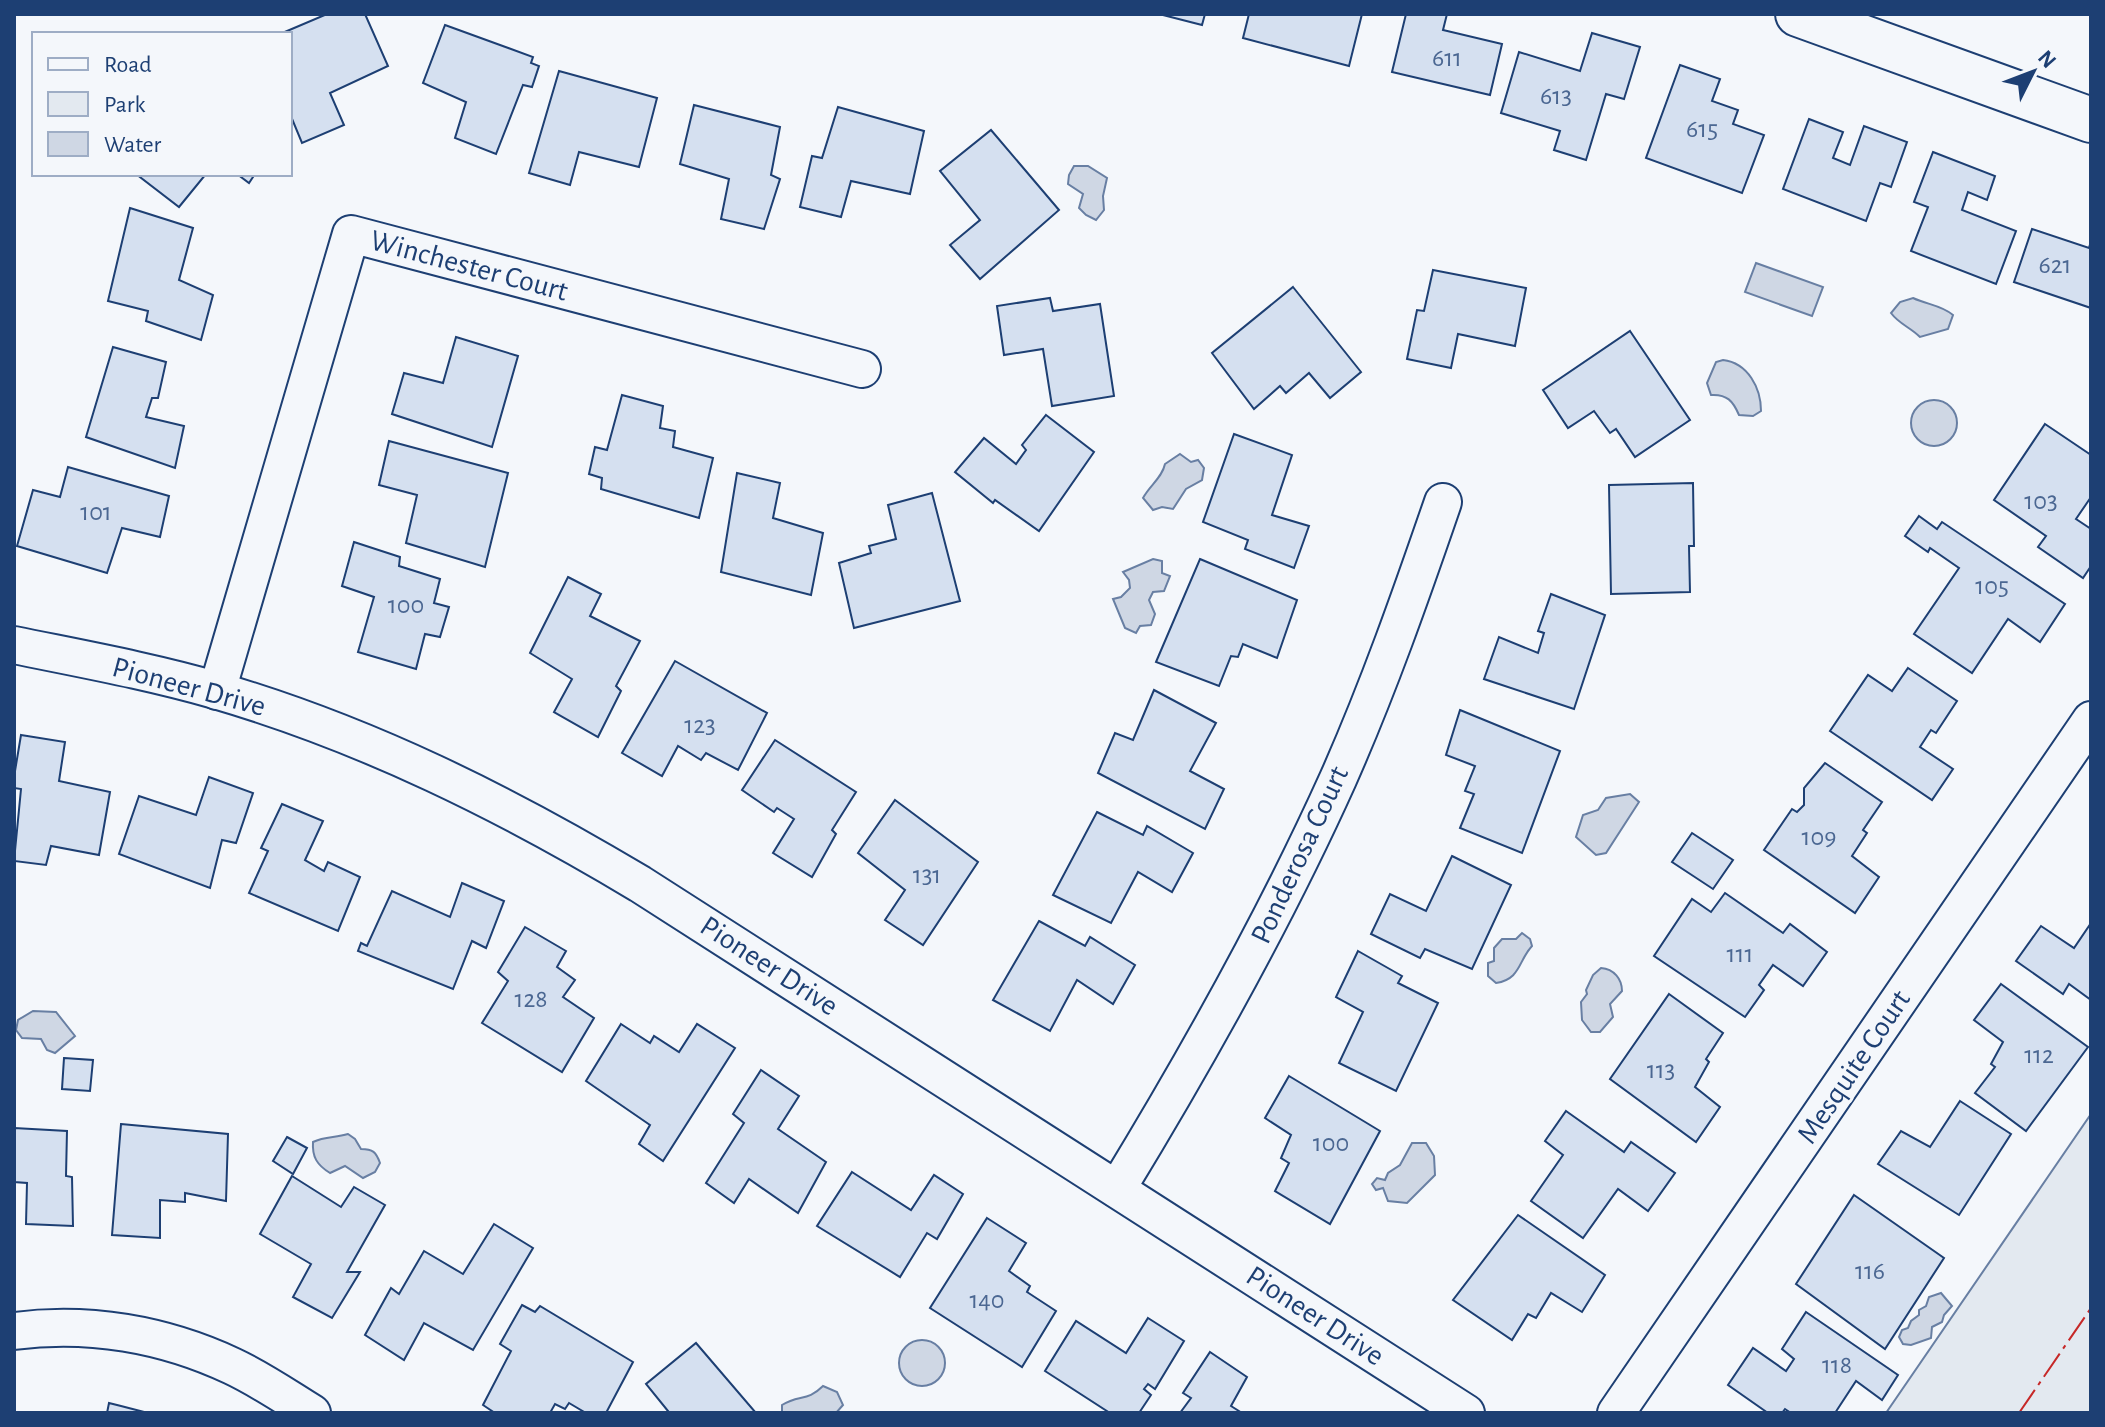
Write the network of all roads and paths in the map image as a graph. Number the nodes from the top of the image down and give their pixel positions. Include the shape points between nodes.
1 (1798, 14) edge
2 (2091, 120) edge
3 (862, 369) dead end
4 (1443, 502) dead end
5 (14, 645) edge
6 (217, 691) junction
7 (2091, 720) edge
8 (1117, 1189) junction
9 (14, 1331) edge
10 (312, 1413) edge
11 (1466, 1413) edge
12 (1616, 1413) edge

1 - 2 street
3 - 6 street, Winchester Court via 351,234
4 - 8 street, Ponderosa Court via 1338,777 1272,918 1198,1056
5 - 6 street, Pioneer Drive
6 - 8 street, Pioneer Drive via 438,773 566,839
7 - 12 street, Mesquite Court
8 - 11 street, Pioneer Drive
9 - 10 street via 80,1328 158,1339 233,1367

